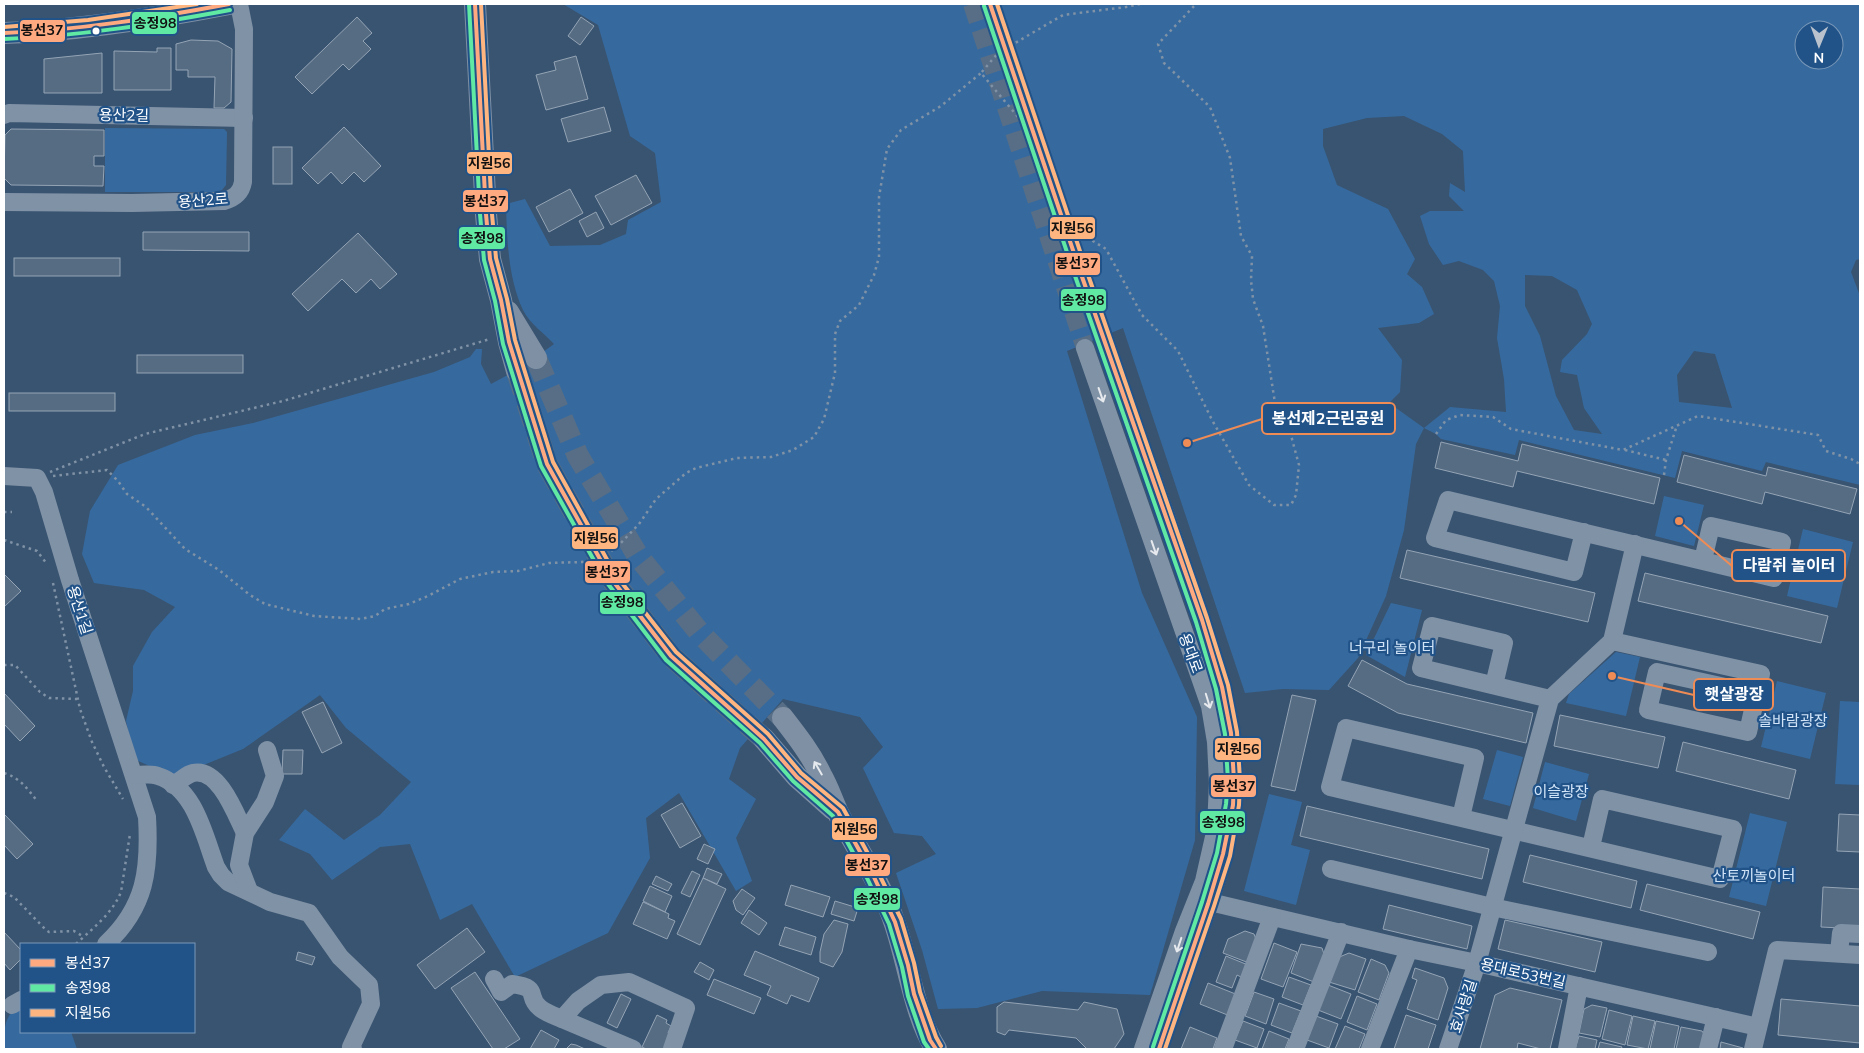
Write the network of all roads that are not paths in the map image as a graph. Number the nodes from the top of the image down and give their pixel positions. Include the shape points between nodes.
1 (229, 4) edge
2 (239, 4) edge
3 (475, 4) edge
4 (4, 33) edge
5 (4, 114) edge
6 (244, 118) junction
7 (4, 202) edge
8 (501, 300) junction
9 (1104, 341) tunnel mouth
10 (1085, 348) tunnel mouth
11 (536, 358) tunnel mouth
12 (517, 371) tunnel mouth
13 (4, 476) edge
14 (1584, 532) junction
15 (1634, 544) junction
16 (1703, 560) dead end
17 (1612, 641) junction
18 (1494, 685) junction
19 (1757, 694) junction
20 (1550, 699) junction
21 (783, 718) tunnel mouth
22 (764, 739) tunnel mouth
23 (267, 750) dead end
24 (135, 774) junction
25 (173, 785) junction
26 (838, 812) junction
27 (1461, 817) junction
28 (1514, 829) junction
29 (245, 833) junction
30 (1591, 848) junction
31 (1331, 869) dead end
32 (249, 891) junction
33 (1210, 902) junction
34 (1492, 907) junction
35 (1272, 917) junction
36 (1340, 932) junction
37 (1860, 934) edge
38 (107, 943) edge
39 (1409, 949) junction
40 (1708, 952) dead end
41 (1839, 953) junction
42 (1860, 954) edge
43 (1477, 962) junction
44 (494, 979) dead end
45 (1579, 986) junction
46 (1716, 1017) junction
47 (562, 1019) junction
48 (1758, 1027) junction
49 (353, 1049) edge
50 (633, 1049) edge
51 (672, 1049) edge
52 (936, 1049) edge
53 (1143, 1049) edge
54 (1159, 1049) edge
55 (1223, 1049) edge
56 (1295, 1049) edge
57 (1370, 1049) edge
58 (1448, 1049) edge
59 (1567, 1049) edge
60 (1708, 1049) edge
61 (1753, 1049) edge

1 - 4 main road via 94,26
2 - 6 street, 용산2로 via 244,29
3 - 8 main road via 486,214 490,259
5 - 6 street, 용산2길
6 - 7 street, 용산2로 via 243,182 239,193 230,200
8 - 11 main road
8 - 12 main road
9 - 33 street, 용대로 via 1172,530 1225,699 1232,739 1234,781 1230,822
10 -> 53 street, 용대로 via 1210,706 1216,742 1216,828 1204,881
13 - 24 street, 용산1길 via 37,478 44,492 121,740
14 - 14 street via 1448,500 1435,538 1574,572
14 - 15 street
15 - 16 street
15 - 17 street
17 - 19 street via 1761,674
17 - 20 street
18 - 18 street via 1421,668 1432,626 1504,643
18 - 20 street
19 - 19 street via 1748,732 1648,710 1657,672
20 - 28 street, 효사랑길
26 -> 21 main road via 804,744
22 - 26 main road via 797,777
23 - 29 street via 275,776
24 - 25 street via 156,775
24 - 38 street, 용산1길 via 147,817 149,849 143,890 134,910
25 - 29 street via 192,773 207,774 224,791
25 - 32 street via 194,808 221,875 228,882
26 - 52 main road via 874,875 895,922 914,994
27 - 27 street via 1330,787 1346,728 1475,758
27 - 28 street
28 - 30 street
28 - 34 street, 효사랑길
29 - 32 street via 239,865
30 - 30 street via 1720,878 1733,829 1602,799
31 - 34 street
32 - 49 street via 270,902 309,913 340,957 369,985 370,1004 351,1047
33 - 35 street, 용대로53번길
33 - 54 street, 용대로
34 - 40 street
34 - 43 street, 효사랑길
35 - 36 street, 용대로53번길
35 - 55 street
36 - 39 street, 용대로53번길
36 - 56 street
37 - 41 street via 1841,933
39 - 43 street, 용대로53번길
39 - 57 street
41 - 42 street
41 - 48 street via 1777,950
43 - 45 street, 용대로53번길
43 - 58 street, 효사랑길
44 - 47 street via 501,992 512,984 525,985 540,1008
45 - 46 street, 용대로53번길
45 - 59 street, 용대로53번길
46 - 48 street, 용대로53번길
46 - 60 street
47 - 50 street
47 - 51 street via 578,1001 601,985 629,982 686,1008
48 - 61 street

